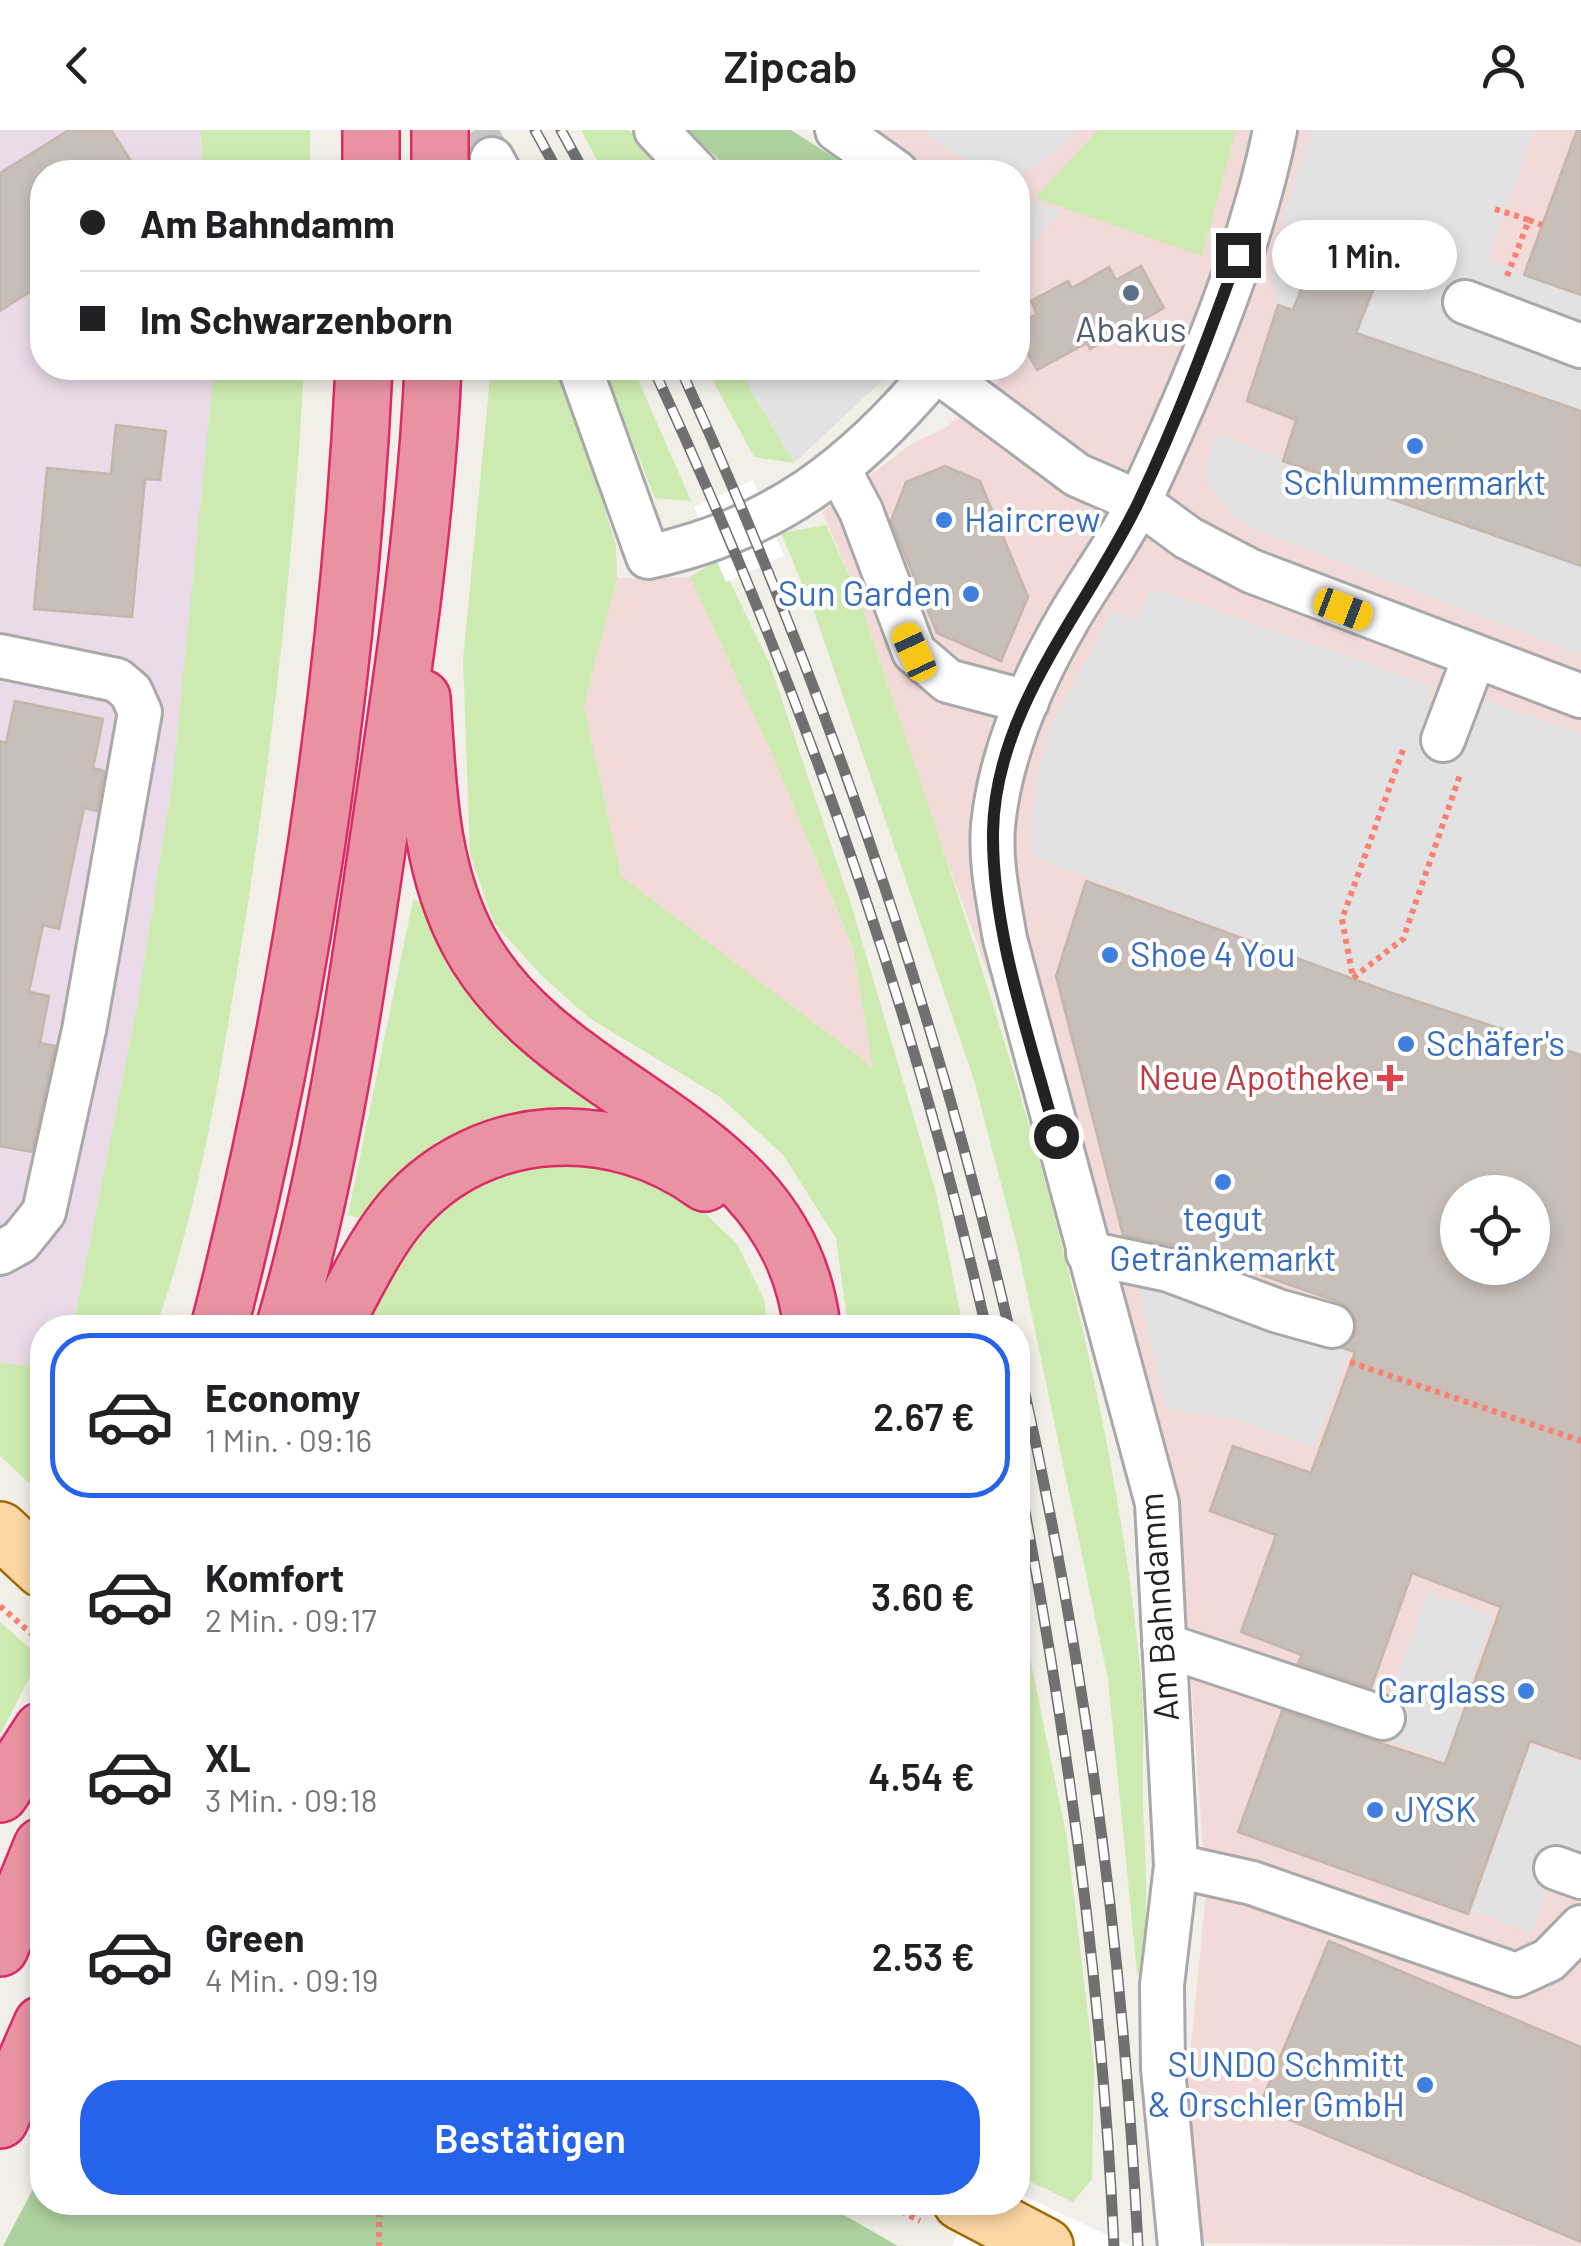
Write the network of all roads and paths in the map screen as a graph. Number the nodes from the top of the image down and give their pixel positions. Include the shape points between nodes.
1 (371, 130) edge
2 (440, 130) tunnel mouth
3 (656, 130) edge
4 (837, 130) edge
5 (1275, 130) edge
6 (371, 160) edge
7 (440, 160) edge
8 (685, 160) edge
9 (879, 160) edge
10 (1495, 210) dead end
11 (1529, 220) junction
12 (1542, 225) dead end
13 (1479, 308) joint
14 (1581, 346) edge
15 (363, 380) edge
16 (432, 380) edge
17 (584, 380) edge
18 (923, 380) edge
19 (949, 380) edge
20 (838, 468) junction
21 (1139, 502) junction
22 (415, 590) junction
23 (1474, 658) junction
24 (2, 662) edge
25 (1581, 696) edge
26 (1027, 702) junction
27 (1437, 752) junction
28 (1088, 1253) junction
29 (0, 1254) edge
30 (222, 1315) edge
31 (287, 1315) edge
32 (339, 1315) edge
33 (784, 1315) edge
34 (808, 1315) edge
35 (1332, 1326) dead end
36 (0, 1530) edge
37 (30, 1558) edge
38 (0, 1606) edge
39 (30, 1632) edge
40 (1164, 1645) junction
41 (1383, 1718) dead end
42 (30, 1749) edge
43 (5, 1789) edge
44 (1176, 1866) junction
45 (30, 1875) edge
46 (1581, 1928) edge
47 (0, 1948) edge
48 (30, 2051) edge
49 (0, 2120) edge
50 (378, 2215) edge
51 (985, 2215) edge
52 (379, 2246) edge
53 (1045, 2246) edge
54 (1180, 2246) edge

1 - 6 highway
2 - 7 highway
3 - 8 street
4 - 9 street
5 - 21 street, Am Bahndamm via 1250,223 1192,384
10 - 11 path
11 - 12 path
11 - 13 path
13 - 14 street
15 - 30 highway via 341,657 312,866 248,1215
16 - 22 highway
17 - 20 street via 648,557 704,544 774,515
18 - 20 street
19 - 21 street via 1078,475
20 - 26 street via 914,652 948,680
21 - 23 street via 1251,571
21 - 26 street, Am Bahndamm
22 - 31 highway via 361,954
22 - 34 highway via 432,834 470,944 502,990 551,1039 706,1146 744,1181 790,1252
23 - 25 street
23 - 27 street
24 - 29 street via 117,680 140,712 44,1212 20,1242
26 - 28 street, Am Bahndamm via 1002,778 994,878
27 - 27 path via 1403,939 1353,978 1342,919
28 - 35 street via 1170,1270
28 - 40 street, Am Bahndamm via 1134,1349 1157,1503
32 - 33 highway via 386,1232 430,1184 486,1152 548,1136 619,1141 684,1167 712,1188 758,1241
36 - 37 main road
38 - 39 path
40 - 41 street
40 - 44 street, Am Bahndamm
42 - 43 highway
44 - 46 street via 1252,1884 1516,1974 1549,1960
44 - 54 street, Am Bahndamm via 1162,1985
45 - 47 highway
48 - 49 highway
50 - 52 path
51 - 53 main road

